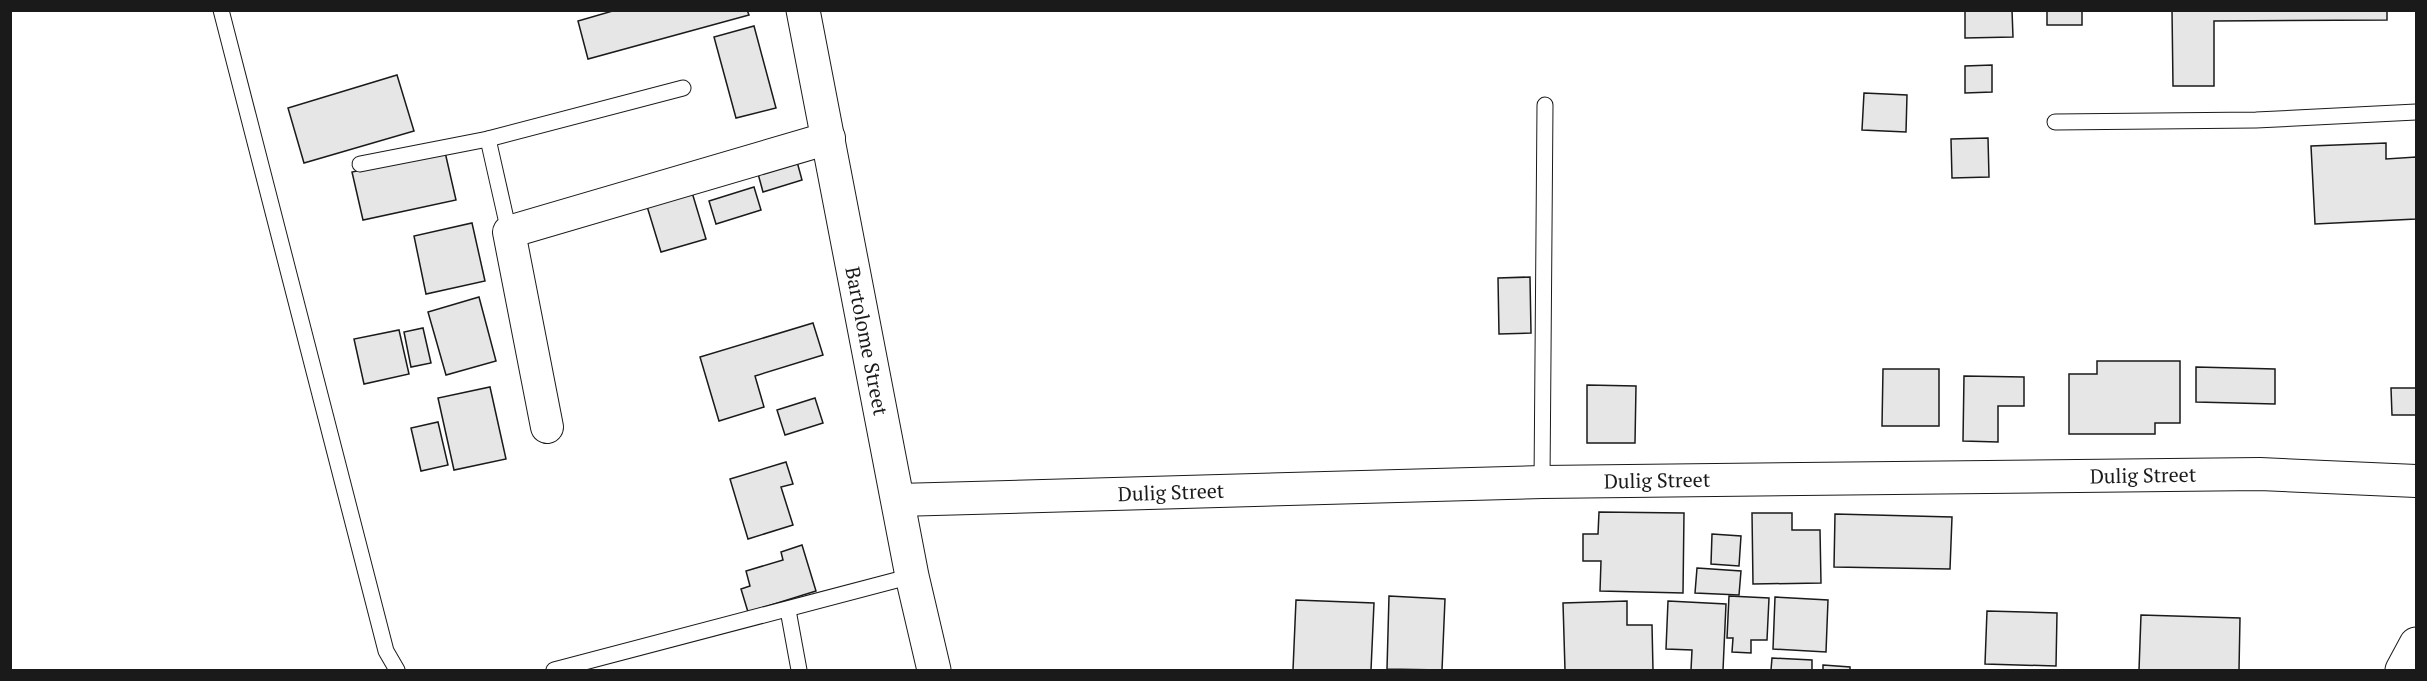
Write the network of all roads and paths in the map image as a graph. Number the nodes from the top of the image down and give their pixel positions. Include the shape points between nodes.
1 (221, 10) edge
2 (803, 10) edge
3 (683, 88) dead end
4 (1545, 105) dead end
5 (2416, 112) edge
6 (2055, 122) dead end
7 (829, 138) junction
8 (488, 139) junction
9 (360, 164) dead end
10 (509, 232) junction
11 (547, 427) dead end
12 (2416, 480) edge
13 (1542, 482) junction
14 (898, 500) junction
15 (912, 576) junction
16 (788, 610) junction
17 (2416, 644) edge
18 (397, 670) edge
19 (554, 670) edge
20 (799, 670) edge
21 (934, 670) edge
22 (2402, 670) edge

1 - 18 lane via 386,651
2 - 7 main road, Bartolome Street
3 - 8 lane
4 - 13 lane
5 - 6 lane via 2256,120
7 - 10 street
7 - 14 main road, Bartolome Street
8 - 9 lane
8 - 10 lane
10 - 11 street
12 - 13 street, Dulig Street via 2260,474
13 - 14 street, Dulig Street
14 - 15 main road, Bartolome Street
15 - 16 lane
15 - 21 main road, Bartolome Street
16 - 19 lane
16 - 20 lane
17 - 22 main road

